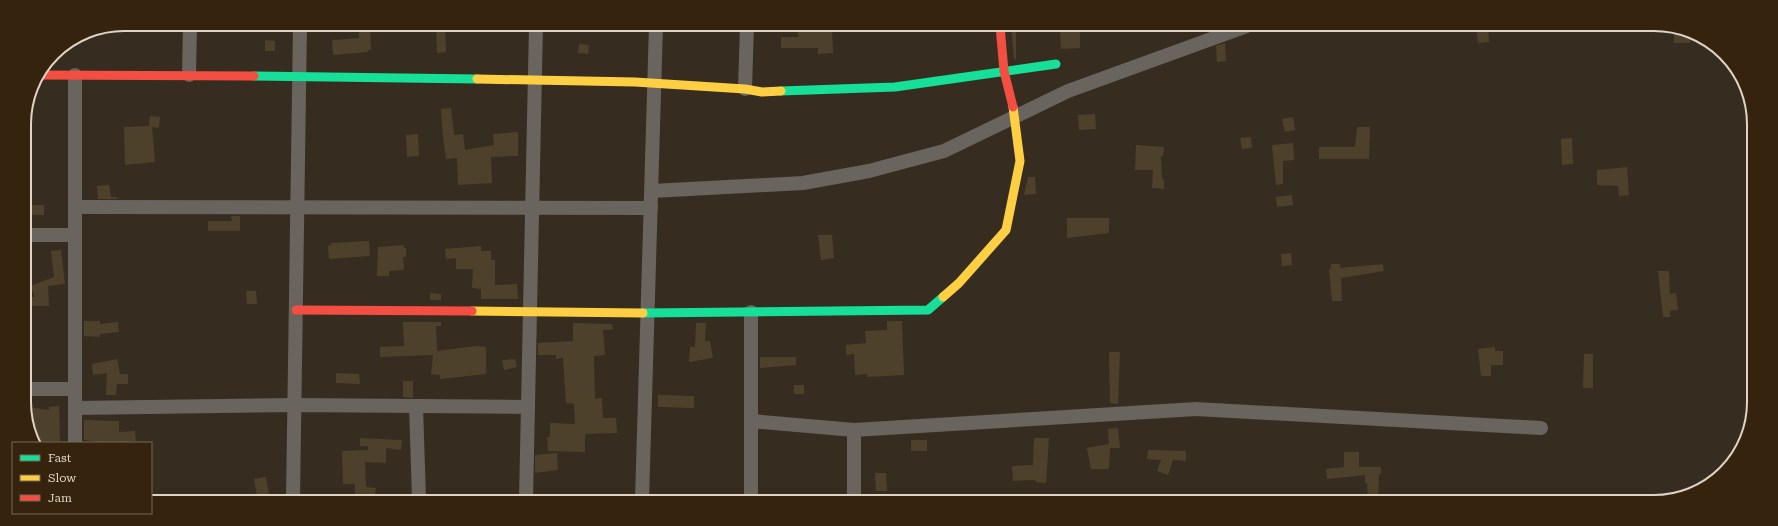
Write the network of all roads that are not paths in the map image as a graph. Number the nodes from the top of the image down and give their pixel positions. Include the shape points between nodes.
1 (190, 31) edge
2 (300, 31) edge
3 (536, 31) edge
4 (656, 31) edge
5 (747, 31) edge
6 (1000, 31) edge
7 (1233, 31) edge
8 (1056, 64) dead end
9 (1004, 72) junction
10 (45, 75) edge
11 (75, 75) junction
12 (189, 75) junction
13 (299, 76) junction
14 (536, 80) junction
15 (655, 84) junction
16 (745, 89) junction
17 (1015, 116) junction
18 (652, 191) junction
19 (75, 207) junction
20 (298, 208) junction
21 (533, 208) junction
22 (651, 208) junction
23 (31, 234) edge
24 (75, 235) junction
25 (296, 310) junction
26 (530, 312) junction
27 (751, 312) junction
28 (648, 313) junction
29 (31, 389) edge
30 (75, 389) junction
31 (294, 405) junction
32 (416, 406) junction
33 (528, 407) junction
34 (75, 408) junction
35 (751, 421) junction
36 (1541, 428) dead end
37 (854, 430) junction
38 (75, 442) edge
39 (293, 495) edge
40 (419, 495) edge
41 (526, 495) edge
42 (642, 495) edge
43 (751, 495) edge
44 (854, 495) edge

1 - 12 street
2 - 13 street
3 - 14 street
4 - 15 street
5 - 16 street
6 - 9 street
7 - 17 street via 1068,91
8 - 9 street
9 - 16 street via 895,87 762,92
9 - 17 street
10 - 11 street
11 - 12 street
11 - 19 street
12 - 13 street
13 - 14 street
13 - 20 street
14 - 15 street
14 - 21 street
15 - 16 street
15 - 18 street
17 - 18 street via 944,151 869,171 803,183
17 - 27 street via 1020,161 1006,230 959,283 928,310
18 - 22 street
19 - 20 street
19 - 24 street
20 - 21 street
20 - 25 street
21 - 22 street
21 - 26 street
22 - 28 street
23 - 24 street
24 - 30 street
25 - 26 street
25 - 31 street
26 - 28 street
26 - 33 street
27 - 28 street
27 - 35 street
28 - 42 street
29 - 30 street
30 - 34 street
31 - 32 street
31 - 34 street
31 - 39 street
32 - 33 street
32 - 40 street
33 - 41 street
34 - 38 street
35 - 37 street
35 - 43 street
36 - 37 street via 1196,408
37 - 44 street

